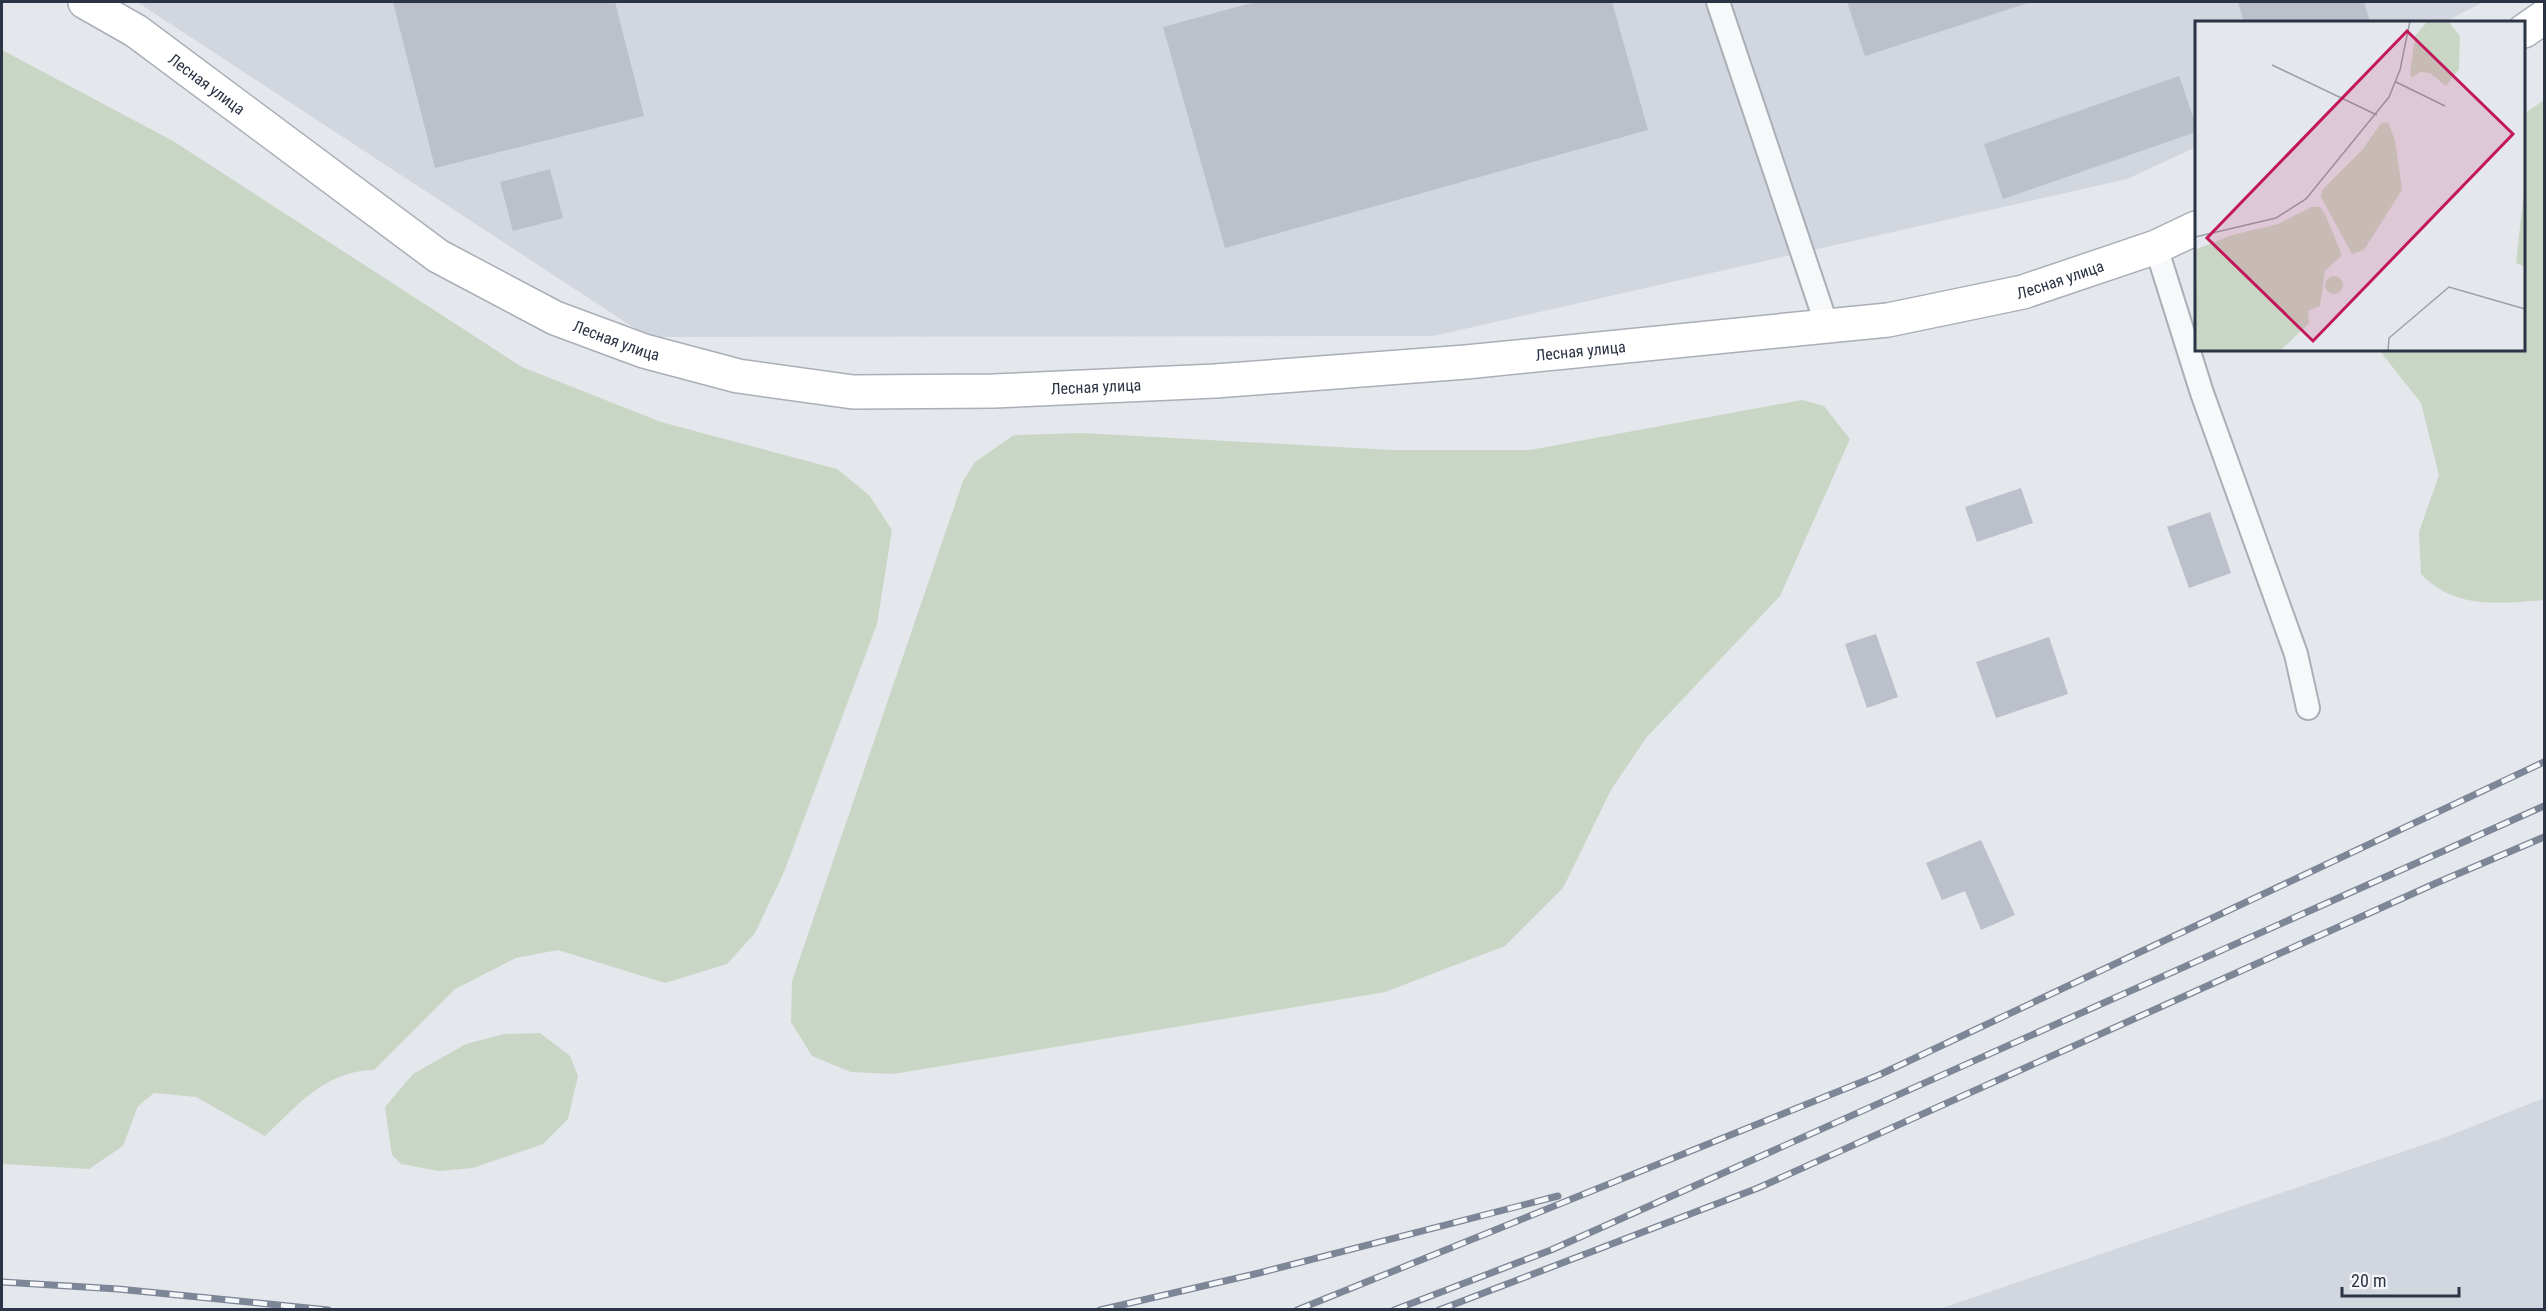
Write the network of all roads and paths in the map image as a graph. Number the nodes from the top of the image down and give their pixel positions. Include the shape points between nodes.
1 (85, 2) edge
2 (1718, 2) edge
3 (2544, 17) edge
4 (2525, 30) edge
5 (2195, 228) edge
6 (2156, 247) junction
7 (1827, 326) junction
8 (2308, 708) dead end

1 - 7 street, Лесная улица via 136,31 438,256 555,318 644,351 738,376 853,392 994,391 1215,381 1466,362
2 - 7 lane
3 - 4 street
5 - 6 street, Лесная улица
6 - 7 street, Лесная улица via 2023,292 1888,320
6 - 8 lane via 2202,393 2296,654

